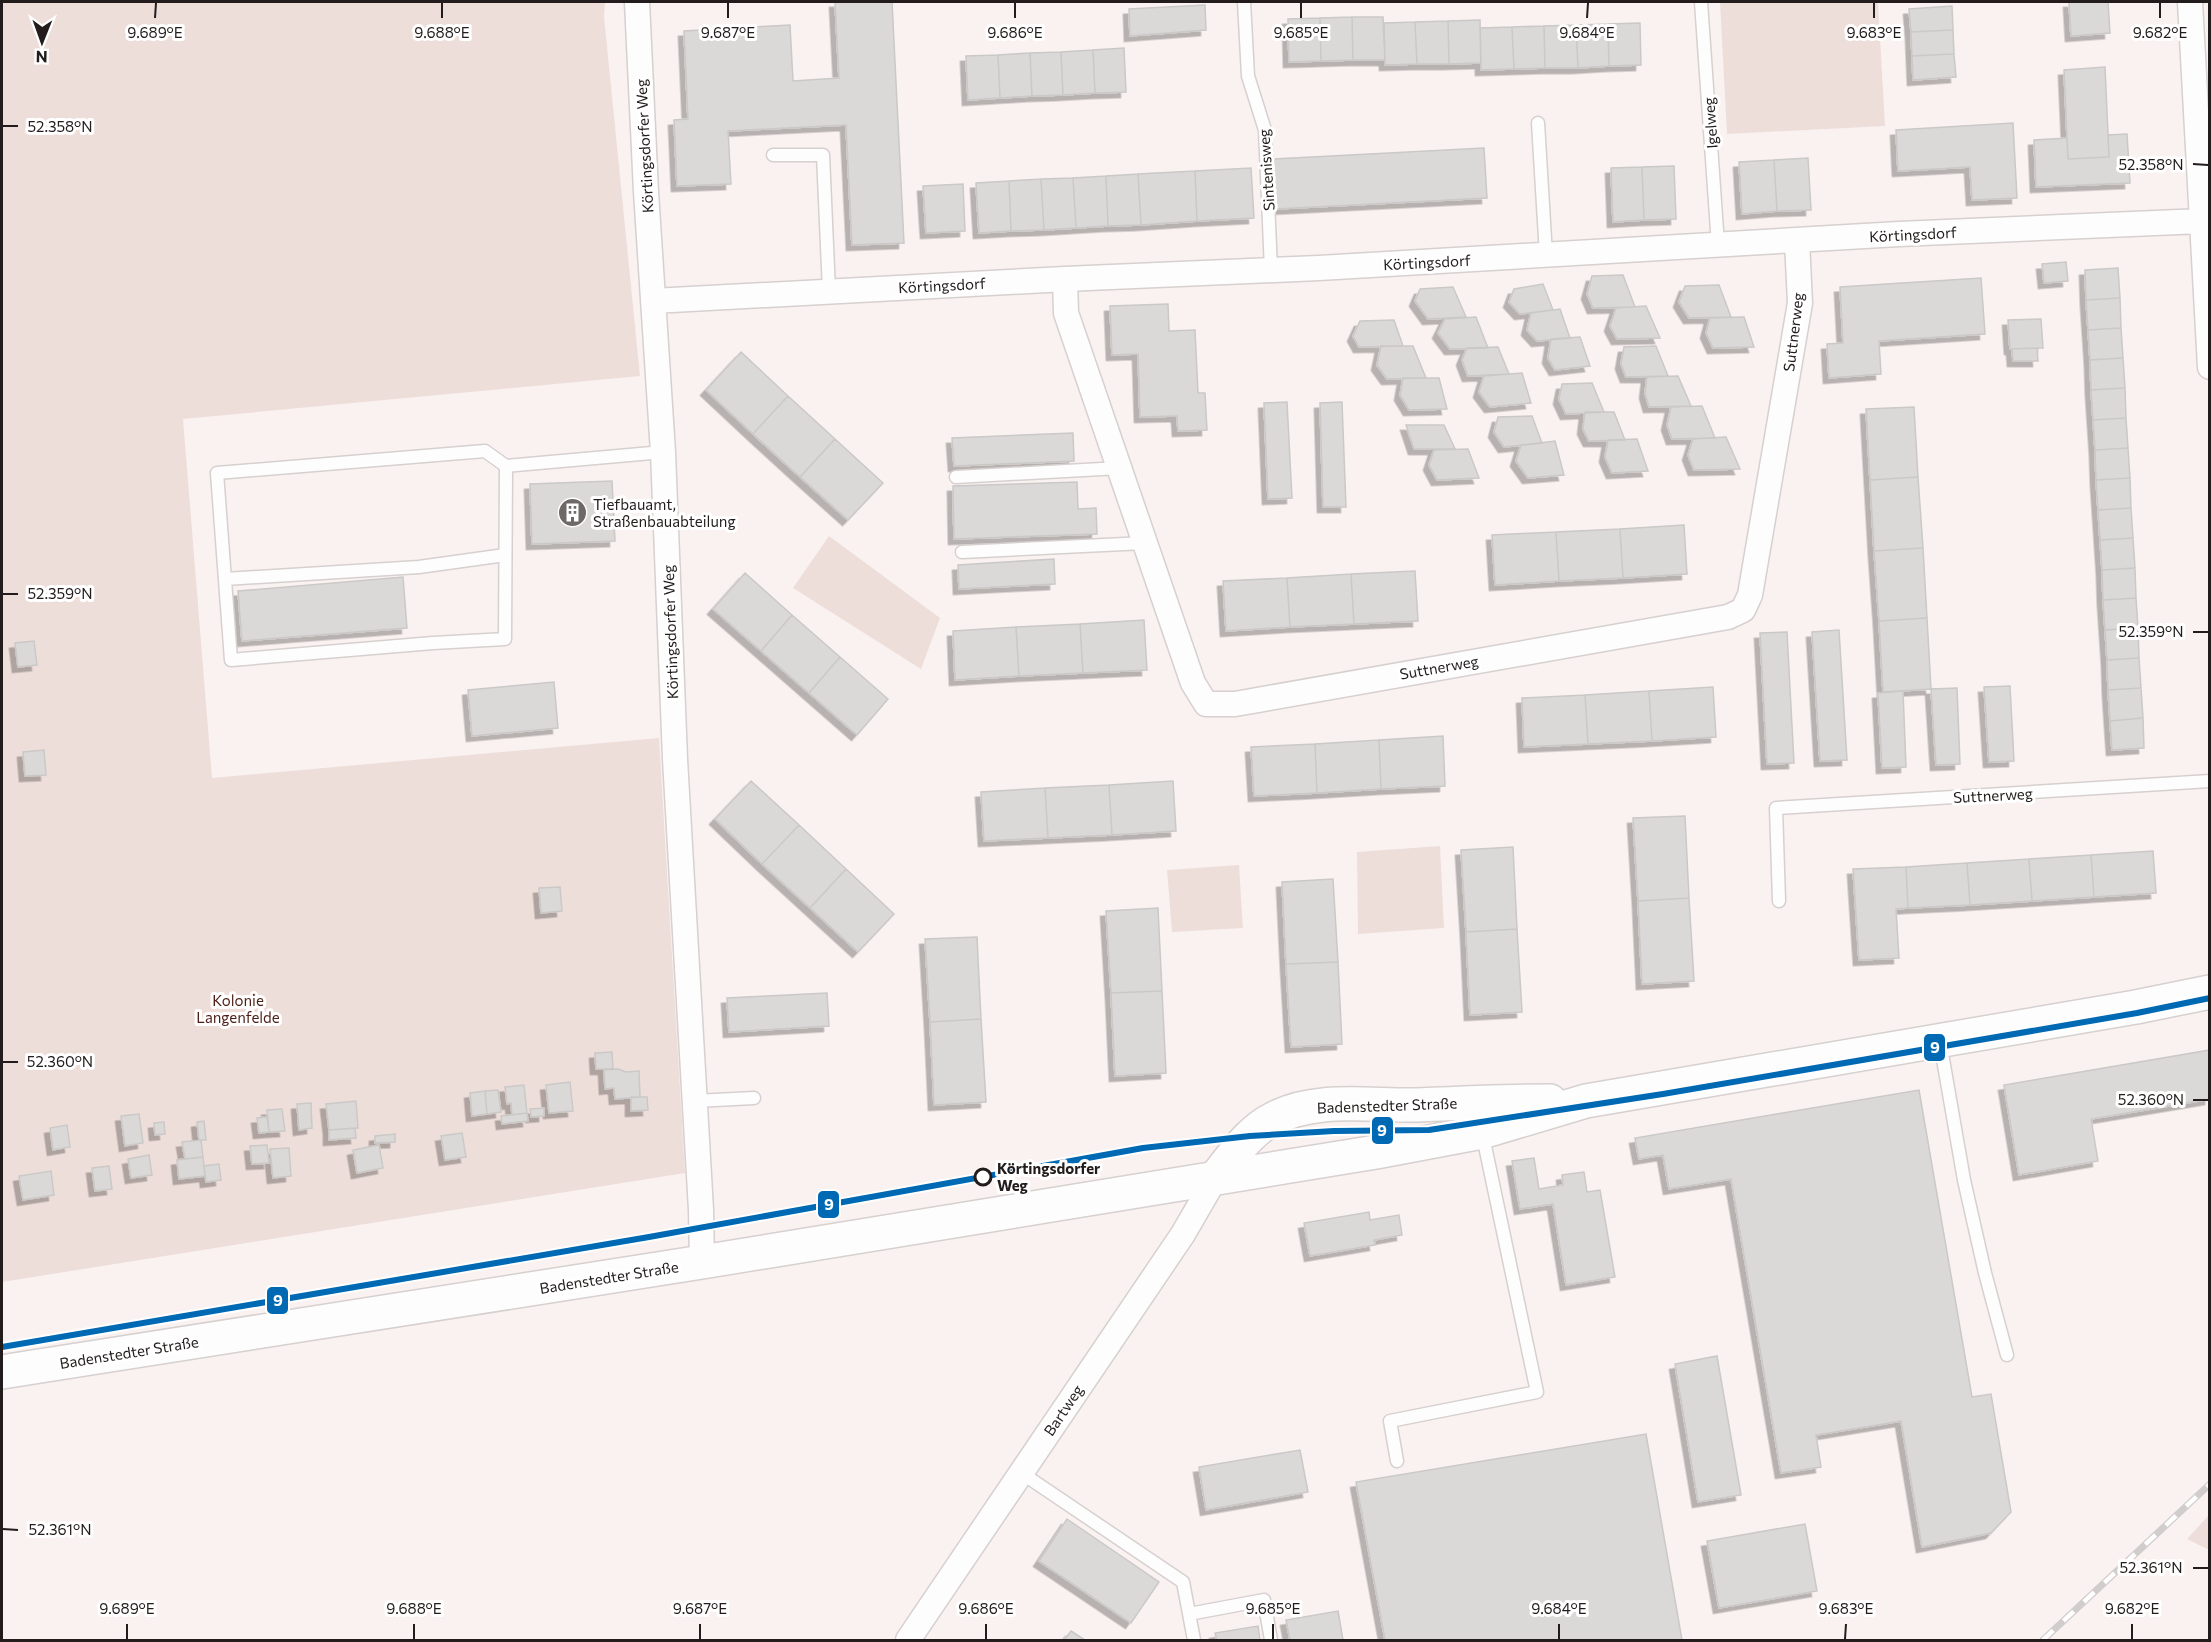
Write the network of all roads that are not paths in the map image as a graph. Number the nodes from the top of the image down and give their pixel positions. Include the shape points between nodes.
1 (637, 2) edge
2 (1244, 2) edge
3 (1701, 2) edge
4 (2190, 2) edge
5 (1538, 123) dead end
6 (773, 155) dead end
7 (2202, 221) junction
8 (1797, 241) junction
9 (1718, 245) junction
10 (1546, 255) junction
11 (1271, 270) junction
12 (1065, 279) junction
13 (829, 291) junction
14 (653, 301) junction
15 (2209, 334) edge
16 (2210, 367) edge
17 (663, 452) junction
18 (506, 466) junction
19 (1120, 468) junction
20 (956, 477) dead end
21 (1145, 543) junction
22 (962, 552) dead end
23 (506, 555) junction
24 (225, 579) junction
25 (2210, 781) edge
26 (1779, 901) dead end
27 (2210, 992) edge
28 (1940, 1041) junction
29 (754, 1098) dead end
30 (695, 1101) junction
31 (1479, 1118) junction
32 (1216, 1177) junction
33 (702, 1262) junction
34 (2007, 1355) dead end
35 (2, 1372) edge
36 (1397, 1461) dead end
37 (1020, 1472) junction
38 (1189, 1614) junction
39 (908, 1641) edge
40 (1194, 1641) edge
41 (1271, 1641) edge

1 - 14 street, Körtingsdorfer Weg
2 - 11 lane, Sintenisweg via 1248,76 1265,130
3 - 9 lane, Igelweg
4 - 7 street
5 - 10 lane
6 - 13 lane via 823,155
7 - 8 street, Körtingsdorf
7 - 15 street
8 - 9 street, Körtingsdorf
8 - 21 street, Suttnerweg via 1800,303 1750,596 1743,610 1728,617 1235,704 1206,704 1193,683
9 - 10 street, Körtingsdorf
10 - 11 street, Körtingsdorf
11 - 12 street, Körtingsdorf
12 - 13 street, Körtingsdorf
12 - 19 street, Suttnerweg via 1066,313
13 - 14 street, Körtingsdorf
14 - 17 street, Körtingsdorfer Weg
15 - 16 street
17 - 18 lane
17 - 30 street, Körtingsdorfer Weg via 675,759
18 - 23 lane
18 - 24 lane via 485,451 217,473
19 - 20 lane
19 - 21 street, Suttnerweg
21 - 22 lane
23 - 24 lane via 419,567
23 - 24 lane via 505,639 231,660
25 - 26 lane, Suttnerweg via 1776,808
27 - 28 street, Badenstedter Straße
28 - 31 street, Badenstedter Straße
28 - 34 lane via 1964,1180
29 - 30 lane
30 - 33 street, Körtingsdorfer Weg
31 - 32 street, Badenstedter Straße via 1376,1152
31 - 32 street, Badenstedter Straße via 1417,1105 1333,1104 1298,1110 1274,1118 1250,1136
31 - 36 lane via 1537,1392 1390,1421
32 - 33 street, Badenstedter Straße
32 - 37 street, Bartweg via 1183,1234
33 - 35 street, Badenstedter Straße
37 - 38 lane via 1182,1582
37 - 39 street, Bartweg
38 - 40 lane
38 - 41 lane via 1264,1600

